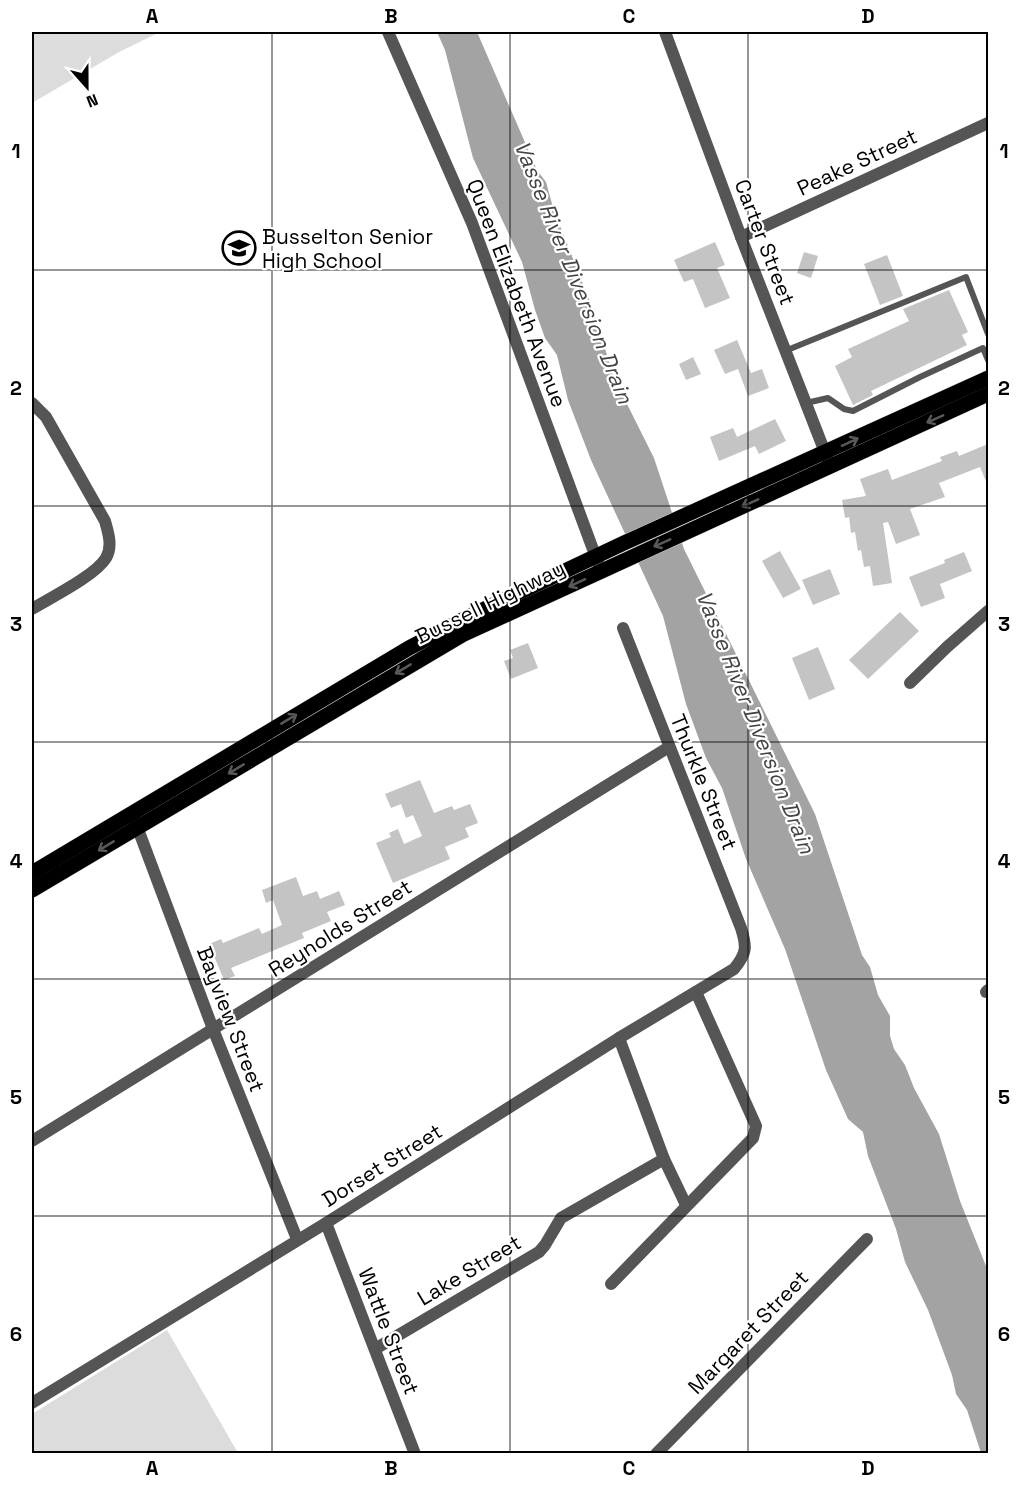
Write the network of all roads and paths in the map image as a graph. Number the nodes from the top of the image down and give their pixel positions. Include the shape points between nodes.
1 (388, 32) edge
2 (664, 32) edge
3 (988, 123) edge
4 (741, 237) junction
5 (988, 334) edge
6 (988, 342) edge
7 (983, 348) junction
8 (785, 351) junction
9 (988, 360) edge
10 (988, 378) edge
11 (988, 394) edge
12 (32, 403) edge
13 (807, 403) junction
14 (828, 460) junction
15 (598, 564) junction
16 (32, 609) edge
17 (988, 611) edge
18 (623, 628) dead end
19 (910, 684) dead end
20 (669, 747) junction
21 (131, 813) junction
22 (138, 827) junction
23 (32, 873) edge
24 (32, 890) edge
25 (745, 952) joint
26 (696, 992) junction
27 (213, 1029) junction
28 (619, 1038) junction
29 (32, 1141) edge
30 (664, 1159) junction
31 (686, 1205) junction
32 (326, 1223) junction
33 (297, 1239) junction
34 (867, 1239) dead end
35 (611, 1284) dead end
36 (375, 1349) junction
37 (32, 1403) edge
38 (415, 1454) edge
39 (656, 1454) edge

1 - 15 street, Queen Elizabeth Avenue via 472,223
2 - 4 street, Carter Street
3 - 4 street, Peake Street
4 - 8 street, Carter Street
5 - 8 lane via 966,278
6 - 7 lane
7 - 9 lane
7 - 13 lane via 853,411 828,398
8 - 13 street, Carter Street
14 -> 10 main road, Bussell Highway
11 -> 14 main road, Bussell Highway
12 - 16 street via 46,417 105,521 110,538 106,558 88,575
13 - 14 street, Carter Street
14 - 15 main road, Bussell Highway
21 -> 15 main road, Bussell Highway via 409,648 474,614
15 -> 22 main road, Bussell Highway via 462,635
17 - 19 street
18 - 20 street, Thurkle Street
20 - 25 street, Thurkle Street via 741,928
20 - 27 street, Reynolds Street
21 - 22 street, Bayview Street
21 - 23 main road, Bussell Highway
22 -> 24 main road, Bussell Highway
22 - 27 street, Bayview Street
25 - 26 street, Dorset Street via 729,974
26 - 28 street, Dorset Street
26 - 31 street via 756,1126 753,1138
27 - 29 street, Reynolds Street
27 - 33 street, Bayview Street
28 - 30 street
28 - 32 street, Dorset Street
30 - 31 street
30 - 36 street, Lake Street via 561,1218 539,1252
31 - 35 street
32 - 33 street, Dorset Street
32 - 36 street, Wattle Street
33 - 37 street, Dorset Street
34 - 39 street, Margaret Street
36 - 38 street, Wattle Street

